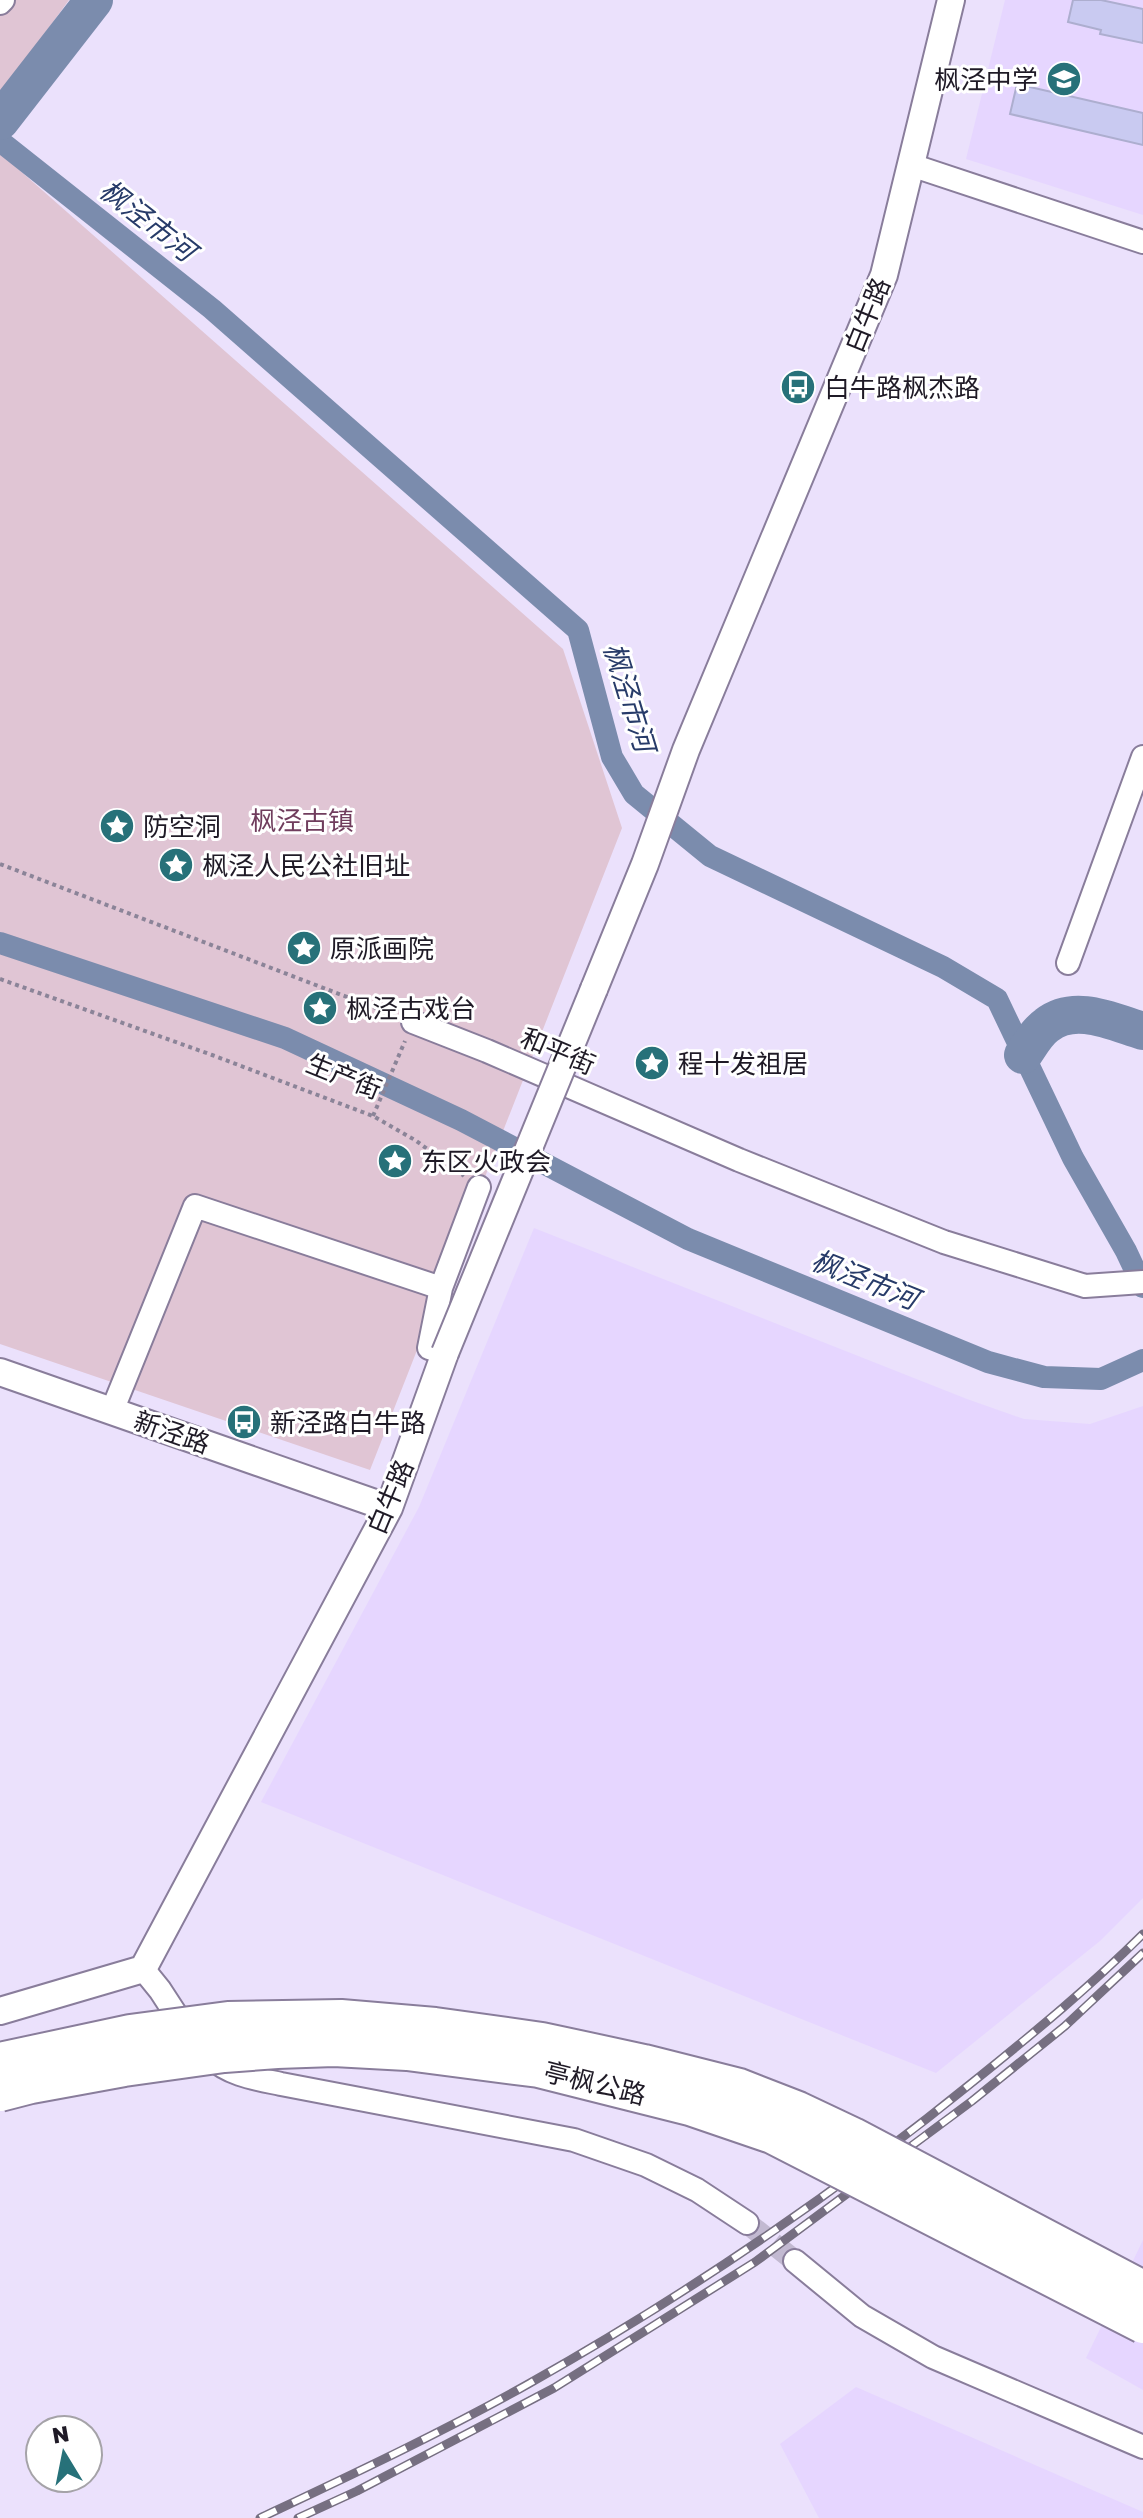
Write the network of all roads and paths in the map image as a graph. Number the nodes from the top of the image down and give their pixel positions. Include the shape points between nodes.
1 (951, 0) edge
2 (911, 165) junction
3 (1143, 242) edge
4 (1143, 757) edge
5 (0, 864) edge
6 (1068, 963) dead end
7 (0, 979) edge
8 (413, 1022) junction
9 (373, 1116) junction
10 (479, 1187) joint
11 (1134, 1283) edge
12 (441, 1288) junction
13 (445, 1353) junction
14 (0, 1372) edge
15 (112, 1411) junction
16 (389, 1508) junction
17 (143, 1969) junction
18 (0, 2011) edge
19 (0, 2061) edge
20 (0, 2093) edge
21 (747, 2223) tunnel mouth
22 (795, 2261) tunnel mouth
23 (1143, 2289) edge
24 (1143, 2325) edge
25 (1143, 2447) edge

1 - 2 street, 白牛路
2 - 3 street
2 - 13 street, 白牛路, bridge via 884,275 686,750 645,864
4 - 6 street
5 - 8 path
7 - 9 path, 生产街
8 - 9 path
8 - 11 street, 和平街 via 944,1242 1085,1286
9 - 10 path, 生产街
10 - 12 street
12 - 13 street via 429,1348
12 - 15 street via 195,1206
13 - 16 street, 白牛路
14 - 15 street, 新泾路
15 - 16 street, 新泾路
16 - 17 street, 白牛路
17 - 18 street
17 - 21 street via 191,2038 219,2065 325,2094 574,2140 646,2165
19 - 23 highway, 亭枫公路, bridge via 130,2033 228,2020 341,2018 542,2041 739,2087 798,2110
20 - 24 highway, 亭枫公路, bridge via 139,2066 277,2050 407,2052 539,2069 690,2107 772,2135
22 - 25 street via 862,2316 933,2357

